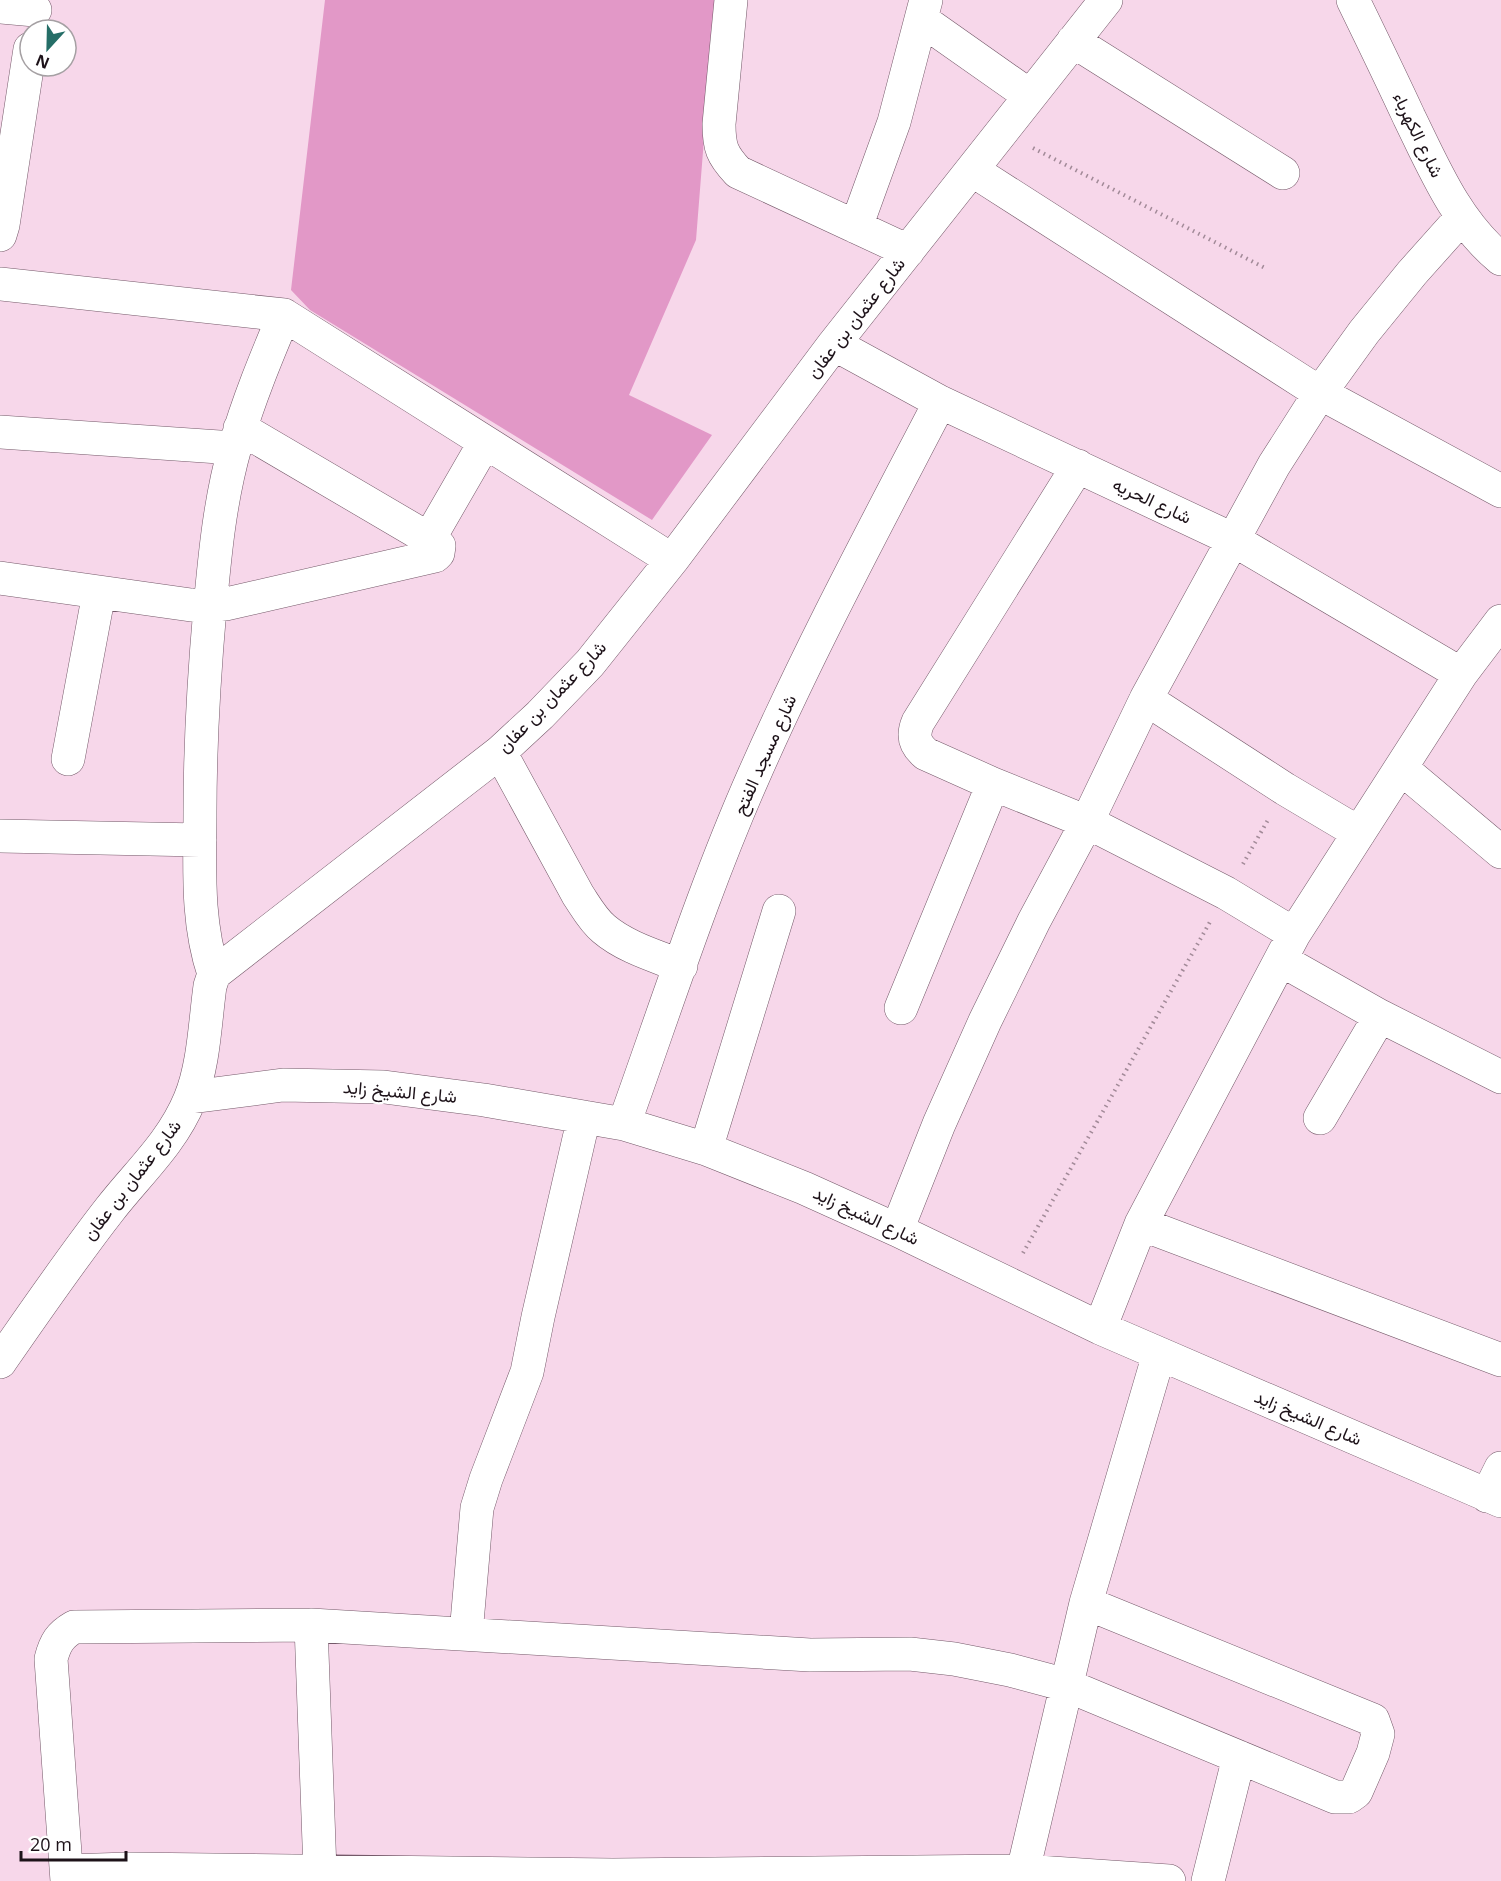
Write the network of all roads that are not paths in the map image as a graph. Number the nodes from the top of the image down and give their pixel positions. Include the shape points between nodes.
1 (731, 0) edge
2 (1106, 0) edge
3 (1353, 0) edge
4 (0, 7) edge
5 (924, 10) edge
6 (34, 13) edge
7 (1074, 40) junction
8 (13, 82) edge
9 (1030, 96) junction
10 (7, 151) edge
11 (972, 170) junction
12 (1283, 173) dead end
13 (1462, 217) junction
14 (856, 227) junction
15 (1, 228) edge
16 (908, 251) junction
17 (1501, 259) edge
18 (0, 284) edge
19 (284, 315) junction
20 (834, 344) junction
21 (1320, 393) junction
22 (940, 402) junction
23 (0, 432) edge
24 (237, 438) junction
25 (485, 442) junction
26 (1078, 466) junction
27 (1501, 491) edge
28 (429, 538) junction
29 (1232, 539) junction
30 (672, 560) junction
31 (0, 578) edge
32 (99, 593) junction
33 (210, 606) junction
34 (1501, 621) edge
35 (1461, 674) junction
36 (1146, 699) junction
37 (500, 752) junction
38 (68, 759) dead end
39 (1401, 768) junction
40 (993, 784) junction
41 (1088, 822) junction
42 (1359, 833) junction
43 (0, 836) edge
44 (200, 840) junction
45 (1501, 852) edge
46 (779, 911) dead end
47 (1287, 947) junction
48 (681, 966) junction
49 (214, 974) junction
50 (901, 1008) dead end
51 (1380, 1016) junction
52 (1501, 1077) edge
53 (191, 1097) junction
54 (584, 1117) junction
55 (1320, 1118) dead end
56 (624, 1124) junction
57 (706, 1149) junction
58 (1142, 1224) junction
59 (897, 1230) junction
60 (1100, 1328) junction
61 (1159, 1354) junction
62 (1501, 1359) edge
63 (0, 1362) edge
64 (1496, 1488) edge
65 (1086, 1603) junction
66 (311, 1625) junction
67 (466, 1634) junction
68 (1066, 1685) junction
69 (1239, 1756) junction
70 (320, 1871) junction
71 (1023, 1871) junction
72 (67, 1876) edge
73 (1169, 1881) edge
74 (1208, 1881) edge

1 - 14 street via 719,124 719,142 725,158 738,172
2 - 7 street, شارع عثمان بن عفان
3 - 13 street, شارع الكهرباء via 1439,179
4 - 6 street
5 - 9 street
5 - 14 street via 894,122
7 - 9 street, شارع عثمان بن عفان
7 - 12 street
8 - 10 street
9 - 11 street, شارع عثمان بن عفان
10 - 15 street
11 - 16 street, شارع عثمان بن عفان
11 - 21 street
13 - 17 street, شارع الكهرباء
13 - 21 street via 1391,298
14 - 16 street
16 - 20 street, شارع عثمان بن عفان
18 - 19 street
19 - 24 street
19 - 25 street
20 - 22 street, شارع الحريه
20 - 30 street, شارع عثمان بن عفان
21 - 27 street
21 - 29 street
22 - 26 street, شارع الحريه
22 - 48 street, شارع مسجد الفتح via 797,682 749,787
23 - 24 street
24 - 28 street
24 - 33 street via 222,500
25 - 28 street
25 - 30 street
26 - 29 street, شارع الحريه
26 - 40 street via 914,731 919,748 926,754
28 - 33 street via 439,546 435,556
29 - 35 street, شارع الحريه
29 - 36 street
30 - 37 street, شارع عثمان بن عفان via 590,663
31 - 32 street
32 - 33 street
32 - 38 street
33 - 44 street via 203,683
34 - 35 street
35 - 39 street
36 - 41 street
36 - 42 street
37 - 48 street via 590,914 624,942
37 - 49 street, شارع عثمان بن عفان
39 - 42 street
39 - 45 street
40 - 41 street
40 - 50 street
41 - 47 street via 1226,893
41 - 59 street via 985,1021
42 - 47 street
43 - 44 street
44 - 49 street via 202,924
46 - 57 street
47 - 51 street
47 - 58 street
48 - 56 street, شارع مسجد الفتح
49 - 53 street, شارع عثمان بن عفان
51 - 52 street
51 - 55 street
53 - 54 street, شارع الشيخ زايد via 284,1085 384,1087
53 - 63 street, شارع عثمان بن عفان via 169,1139 72,1258
54 - 56 street, شارع الشيخ زايد
54 - 67 street via 527,1372 477,1508
56 - 57 street, شارع الشيخ زايد
57 - 59 street, شارع الشيخ زايد
58 - 60 street
58 - 62 street
59 - 60 street, شارع الشيخ زايد
60 - 61 street, شارع الشيخ زايد
61 - 64 street, شارع الشيخ زايد
61 - 65 street
65 - 68 street
65 - 69 street via 1373,1720 1378,1734 1356,1792 1349,1797 1335,1797
66 - 67 street
66 - 70 street
66 - 72 street via 74,1626 56,1641 51,1659
67 - 68 street via 810,1654 910,1654 1010,1670
68 - 69 street
68 - 71 street
69 - 74 street
70 - 71 street via 613,1875
70 - 72 street via 128,1869
71 - 73 street

